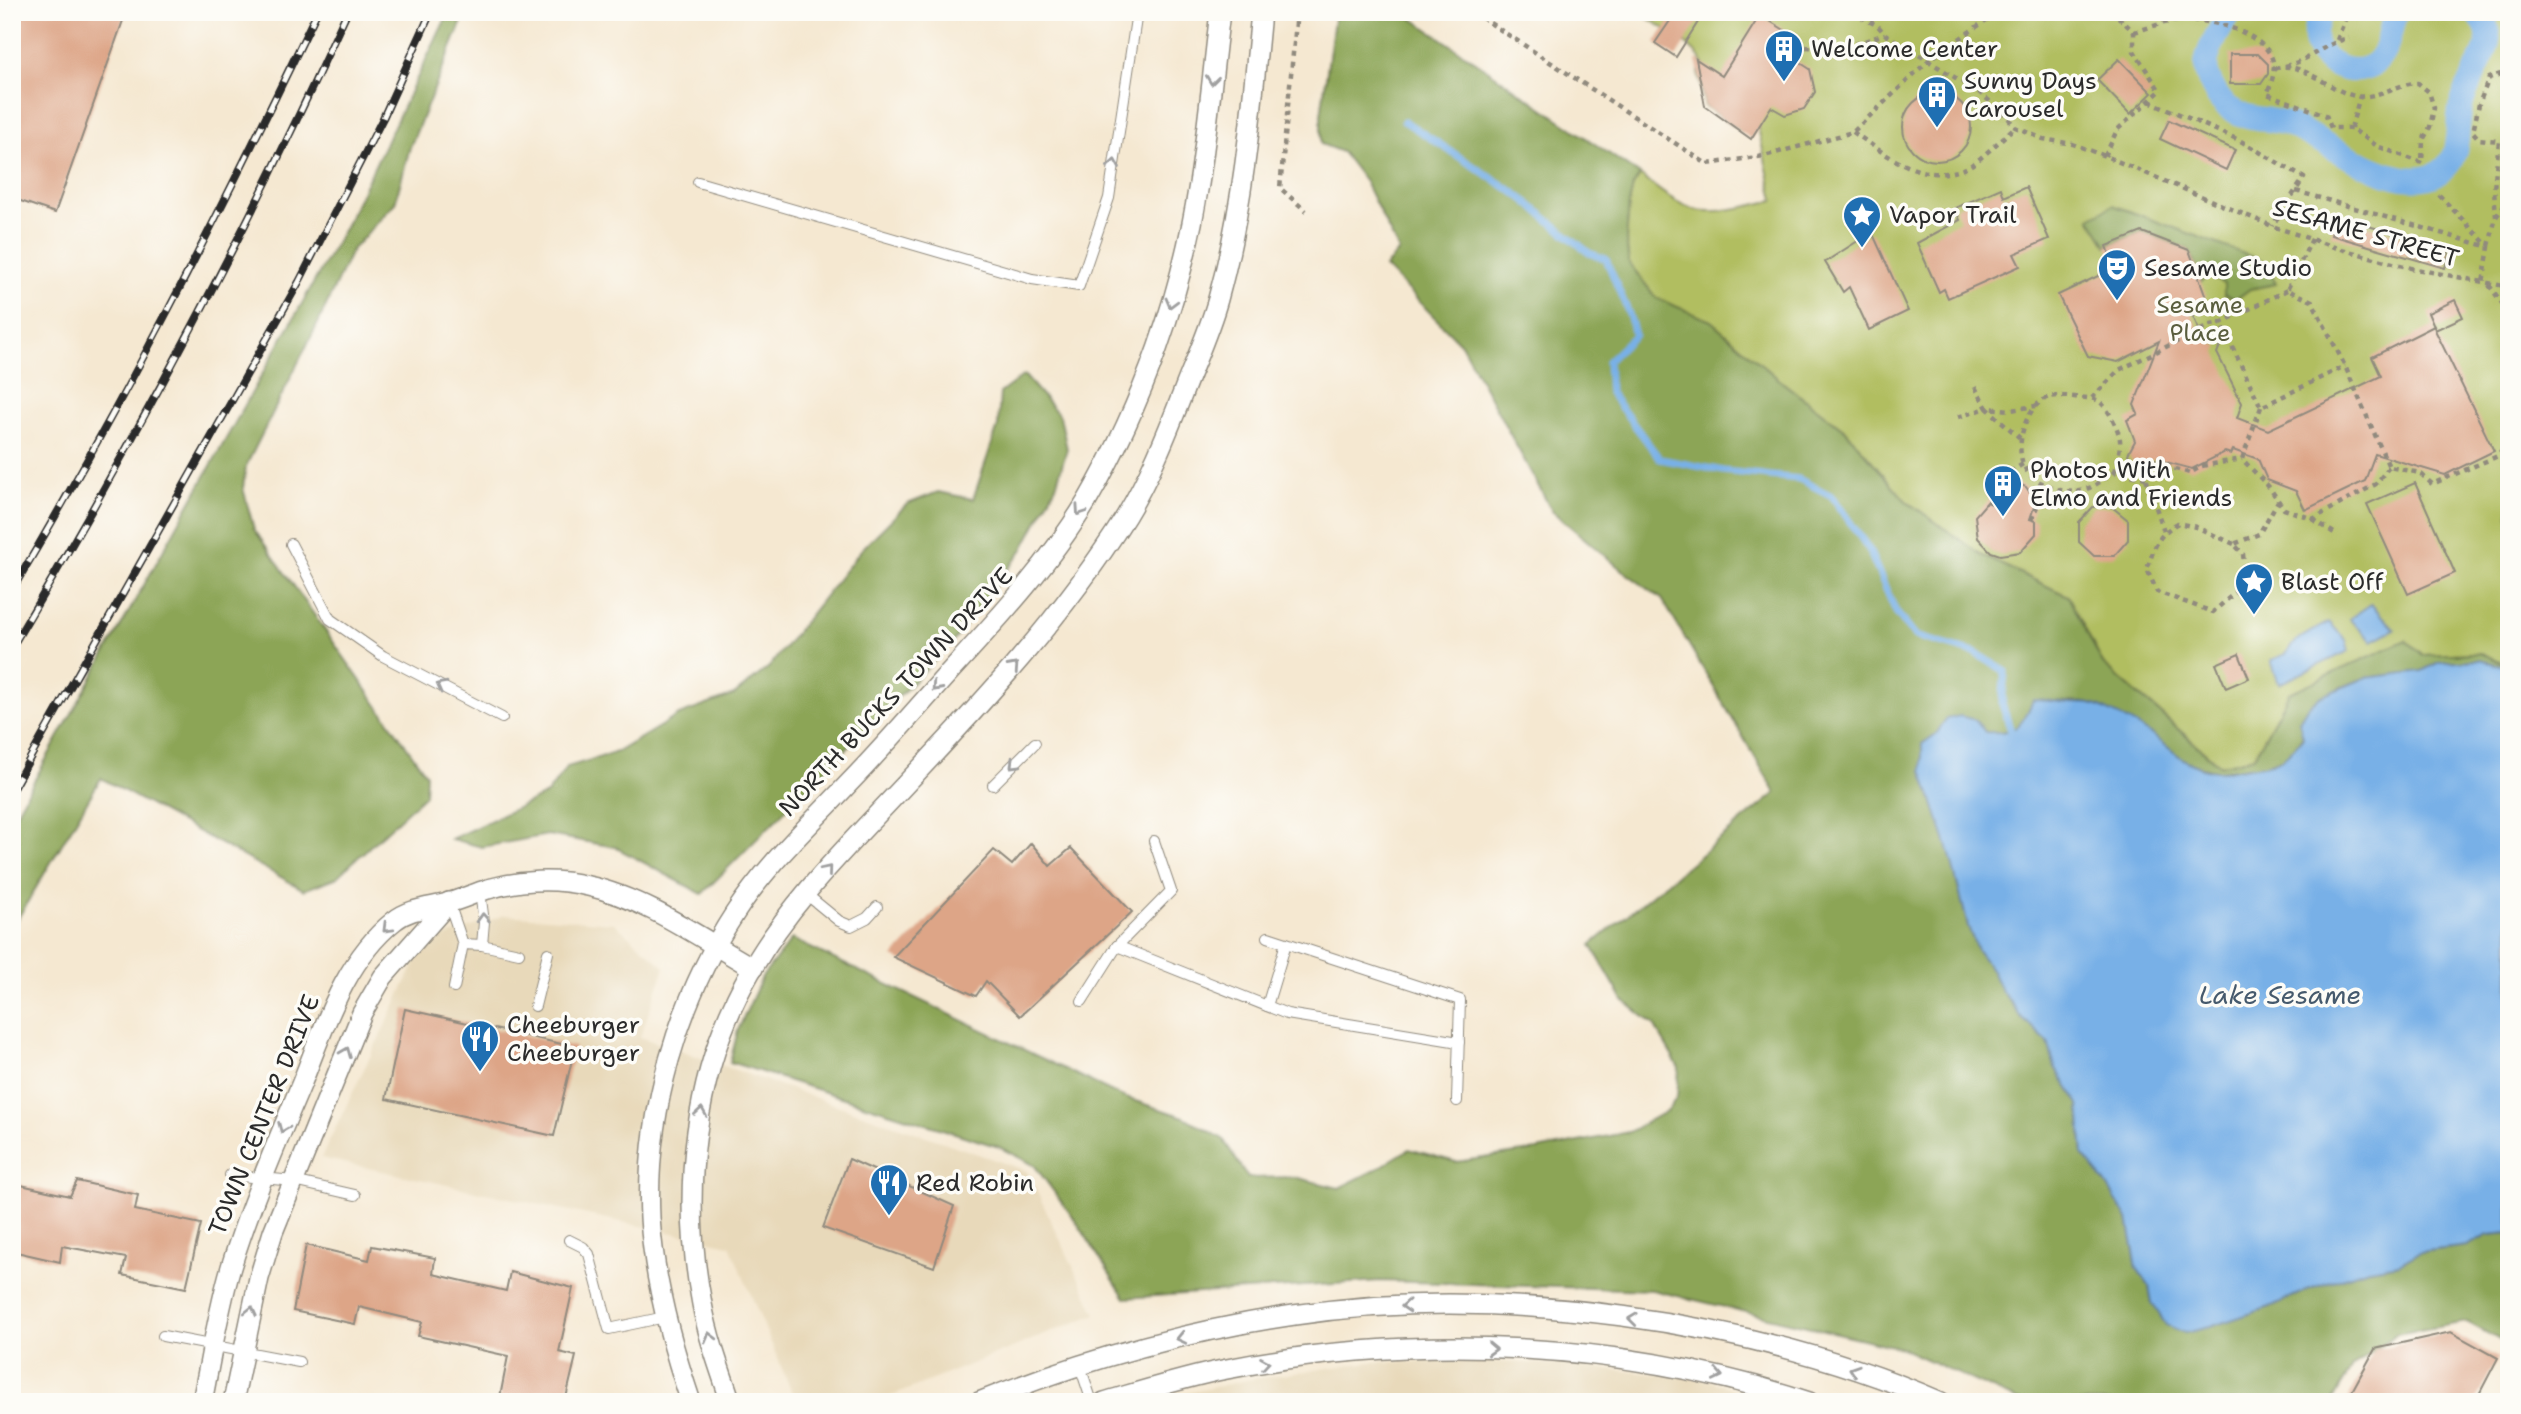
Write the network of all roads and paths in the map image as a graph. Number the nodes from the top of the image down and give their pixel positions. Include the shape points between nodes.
1 (1137, 12) edge
2 (1220, 12) edge
3 (1261, 12) edge
4 (1297, 12) edge
5 (1472, 12) edge
6 (1852, 12) edge
7 (1998, 12) edge
8 (2113, 12) edge
9 (2348, 12) edge
10 (2134, 32) junction
11 (1885, 34) junction
12 (2348, 38) dead end
13 (2337, 40) junction
14 (1806, 47) dead end
15 (1929, 60) junction
16 (2284, 66) junction
17 (2274, 68) junction
18 (2509, 71) edge
19 (2360, 96) junction
20 (2149, 101) junction
21 (2015, 127) junction
22 (2351, 128) junction
23 (1853, 132) junction
24 (2105, 156) junction
25 (698, 182) dead end
26 (2296, 191) junction
27 (2439, 195) dead end
28 (2509, 208) edge
29 (1306, 211) dead end
30 (2496, 217) junction
31 (2272, 226) junction
32 (2312, 239) junction
33 (2488, 247) junction
34 (2486, 284) junction
35 (2509, 287) edge
36 (2287, 290) junction
37 (2509, 313) edge
38 (2221, 323) junction
39 (2346, 366) junction
40 (1975, 387) dead end
41 (2092, 398) junction
42 (2036, 406) junction
43 (2261, 407) junction
44 (1987, 408) junction
45 (1958, 417) dead end
46 (2509, 435) edge
47 (2022, 440) junction
48 (2242, 459) junction
49 (2023, 464) junction
50 (2389, 467) junction
51 (2114, 472) junction
52 (2146, 478) junction
53 (2045, 484) junction
54 (2278, 501) junction
55 (1989, 504) dead end
56 (2313, 519) junction
57 (2032, 520) dead end
58 (2164, 531) junction
59 (2334, 534) dead end
60 (291, 544) dead end
61 (2234, 544) junction
62 (502, 718) dead end
63 (1035, 743) dead end
64 (993, 785) dead end
65 (1154, 841) dead end
66 (480, 892) junction
67 (806, 894) junction
68 (449, 902) junction
69 (877, 907) dead end
70 (1268, 937) dead end
71 (1286, 943) junction
72 (463, 944) junction
73 (482, 945) junction
74 (1117, 946) junction
75 (716, 947) junction
76 (519, 953) dead end
77 (548, 953) dead end
78 (753, 968) junction
79 (454, 988) dead end
80 (1082, 1000) dead end
81 (535, 1006) dead end
82 (1267, 1006) junction
83 (1459, 1042) junction
84 (1457, 1101) dead end
85 (230, 1175) dead end
86 (263, 1176) junction
87 (294, 1181) junction
88 (355, 1195) dead end
89 (569, 1240) dead end
90 (665, 1317) junction
91 (163, 1336) dead end
92 (213, 1345) junction
93 (242, 1350) junction
94 (299, 1362) dead end
95 (1080, 1366) junction
96 (202, 1402) edge
97 (233, 1402) edge
98 (691, 1402) edge
99 (731, 1402) edge
100 (979, 1402) edge
101 (1092, 1402) edge
102 (1104, 1402) edge
103 (1809, 1402) edge
104 (1941, 1402) edge

25 -> 1 lane via 1032,279 1079,286 1109,198
2 -> 75 street, NORTH BUCKS TOWN DRIVE via 1199,183 1168,316 1147,375 1091,492 1032,580 781,853
67 -> 3 street via 1040,638 1088,574 1150,469 1224,277 1244,173
4 - 29 path via 1280,188
5 - 23 path via 1707,164 1764,156
6 - 11 path
7 - 15 path
8 - 10 path
9 - 13 path
10 - 17 path via 2178,20 2208,23 2257,39
10 - 20 path via 2134,51 2160,91
11 - 14 path via 1844,48
11 - 15 path
12 - 13 path
13 - 16 path
15 - 21 path via 1980,93
15 - 23 path
16 - 17 path
16 - 19 path
17 - 22 path via 2267,93 2326,115 2332,128
18 - 30 path via 2488,78 2473,132 2479,139 2499,141
19 - 22 path
19 - 22 path via 2412,83 2429,92 2434,108 2423,140 2422,163 2377,146
20 - 24 path via 2117,130
20 - 26 path via 2239,141 2304,178
21 - 23 path via 1967,168 1939,173 1919,172
21 - 24 path, SESAME STREET
24 - 31 path, SESAME STREET
26 - 31 path
26 - 33 path
27 - 33 path
28 - 30 path via 2504,206
30 - 33 path
31 - 32 path, SESAME STREET
32 - 34 path, SESAME STREET
32 - 36 path
33 - 34 path
34 - 35 path, SESAME STREET
34 - 37 path
36 - 38 path
36 - 39 path via 2312,301
38 - 41 path via 2119,370
38 - 43 path
39 - 43 path
39 - 50 path
40 - 44 path
41 - 42 path via 2055,395
41 - 51 path via 2105,409 2120,441
42 - 44 path
42 - 47 path
43 - 48 path
44 - 45 path
44 - 47 path
46 - 50 path via 2498,456 2432,484 2420,473
47 - 49 path
48 - 52 path via 2202,466 2190,473 2160,465
48 - 54 path
49 - 53 path
49 - 55 path via 1999,479
50 - 56 path via 2376,484
51 - 52 path
51 - 53 path via 2081,493
52 - 58 path
53 - 57 path
54 - 56 path via 2284,509
54 - 61 path via 2259,534
56 - 59 path
58 - 61 path via 2178,523
58 - 61 path via 2147,569 2157,592 2213,612 2246,583 2242,554
62 -> 60 lane via 383,656 330,619
63 -> 64 lane
65 - 74 lane via 1171,891
66 - 68 street, TOWN CENTER DRIVE
73 -> 66 lane
66 - 75 street, TOWN CENTER DRIVE via 523,882 586,885 616,893
67 - 69 lane via 851,926
67 - 78 street
68 - 72 lane
68 -> 86 street, TOWN CENTER DRIVE via 408,911 393,921 351,972 332,1007
87 -> 68 street via 362,1013 383,977
70 - 71 lane
71 - 82 lane
71 - 83 lane via 1460,1000
72 - 73 lane
72 - 79 lane
73 - 76 lane
74 - 80 lane
74 - 82 lane
75 - 78 street, TOWN CENTER DRIVE
75 - 90 street, NORTH BUCKS TOWN DRIVE via 681,1022 663,1083 650,1158 650,1220
77 - 81 lane
99 -> 78 street via 702,1303 691,1189 701,1106 734,1002
82 - 83 lane via 1287,1014
83 - 84 lane
85 - 86 lane
86 - 87 lane
86 - 92 street, TOWN CENTER DRIVE via 230,1270
87 - 88 lane
93 -> 87 street via 269,1244
89 - 90 lane via 589,1254 610,1329
90 - 98 street, NORTH BUCKS TOWN DRIVE
91 - 92 lane
92 - 93 lane
92 - 96 street, TOWN CENTER DRIVE
93 - 94 lane
93 - 97 street
95 - 100 street
95 - 101 lane
104 -> 95 street via 1810,1355 1743,1339 1656,1322 1487,1306 1417,1305 1294,1315 1126,1351
102 -> 103 street via 1226,1369 1304,1356 1442,1348 1541,1350 1639,1361 1722,1376

